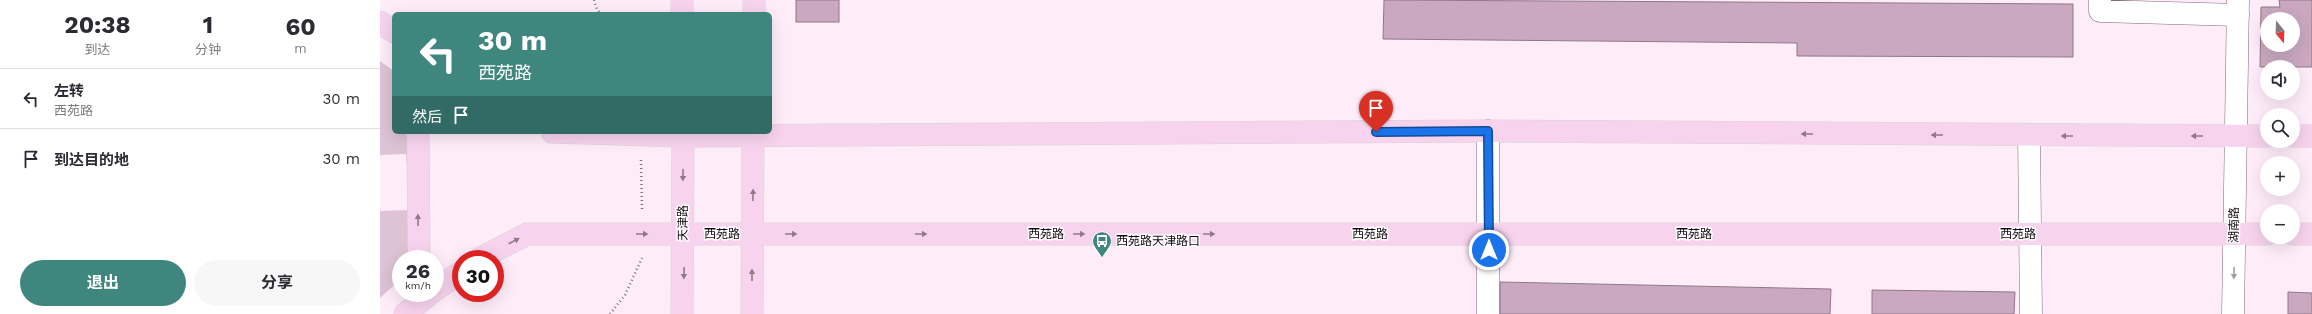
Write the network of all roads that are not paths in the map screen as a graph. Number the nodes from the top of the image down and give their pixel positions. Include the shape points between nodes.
1 (682, 0) edge
2 (754, 0) edge
3 (2100, 0) edge
4 (2238, 8) edge
5 (682, 12) edge
6 (754, 12) edge
7 (380, 22) edge
8 (392, 31) edge
9 (1488, 131) junction
10 (418, 134) edge
11 (683, 134) edge
12 (754, 134) edge
13 (772, 134) edge
14 (2029, 136) junction
15 (2236, 136) junction
16 (2260, 136) edge
17 (2300, 136) edge
18 (2312, 136) edge
19 (682, 234) junction
20 (752, 234) junction
21 (1489, 234) junction
22 (2031, 234) junction
23 (2234, 234) junction
24 (2260, 234) edge
25 (2300, 234) edge
26 (2312, 234) edge
27 (419, 250) edge
28 (496, 250) edge
29 (682, 314) edge
30 (752, 314) edge
31 (1488, 314) edge
32 (2031, 314) edge
33 (2233, 314) edge

1 - 5 main road
2 - 6 main road
3 - 4 street via 2100,11
4 - 15 street, 湖南路
7 - 8 main road
9 - 13 main road
14 -> 9 main road
9 - 21 street
27 -> 10 main road
11 - 12 main road
11 -> 19 main road, 天津路
20 -> 12 main road
15 -> 14 main road
14 - 22 street
15 - 16 main road
15 - 23 street, 湖南路
17 - 18 main road
19 - 20 main road, 西苑路
28 -> 19 main road, 西苑路 via 527,234
19 -> 29 main road, 天津路
20 -> 21 main road, 西苑路
30 -> 20 main road
21 - 22 main road, 西苑路
21 - 31 street
22 - 23 main road, 西苑路
22 - 32 street
23 - 24 main road, 西苑路
23 -> 33 street, 湖南路
25 - 26 main road

